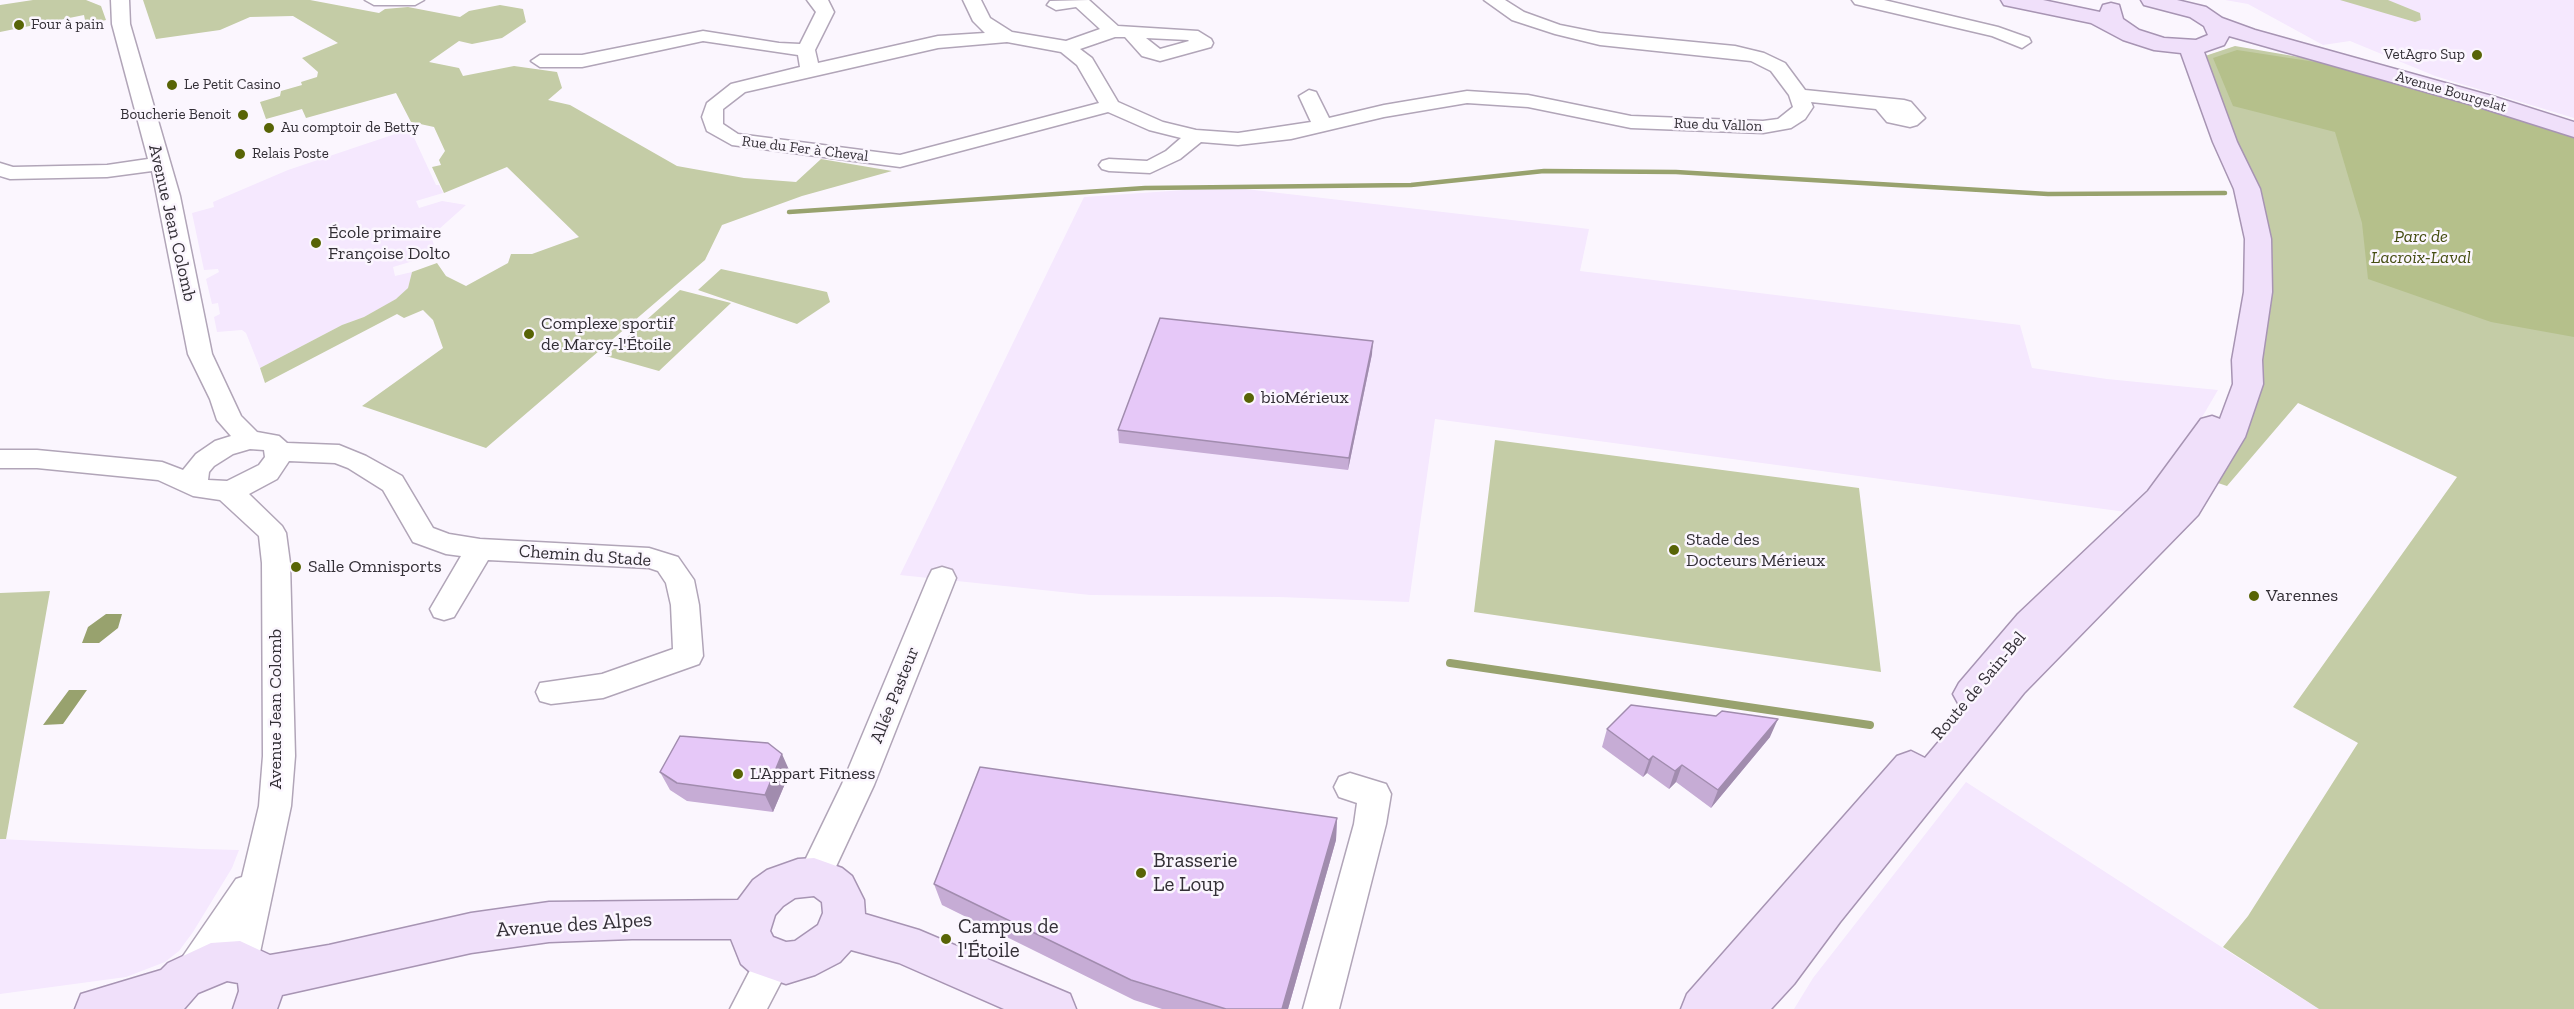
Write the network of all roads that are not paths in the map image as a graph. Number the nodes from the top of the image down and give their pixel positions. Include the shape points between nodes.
1 (107, 0) edge
2 (120, 0) edge
3 (374, 0) edge
4 (415, 0) edge
5 (816, 0) edge
6 (1493, 0) edge
7 (1861, 0) edge
8 (2012, 0) edge
9 (2035, 0) edge
10 (2159, 0) edge
11 (966, 4) edge
12 (1056, 5) dead end
13 (2120, 8) edge
14 (121, 24) junction
15 (2215, 32) junction
16 (1007, 37) junction
17 (2147, 41) junction
18 (2022, 42) dead end
19 (1067, 47) junction
20 (2191, 48) junction
21 (808, 59) junction
22 (540, 61) dead end
23 (1799, 95) junction
24 (1309, 96) dead end
25 (1884, 104) dead end
26 (1110, 106) junction
27 (1323, 126) junction
28 (2574, 130) edge
29 (1196, 136) junction
30 (2225, 142) junction
31 (160, 164) junction
32 (1109, 165) dead end
33 (0, 169) edge
34 (2247, 360) junction
35 (230, 420) junction
36 (250, 440) junction
37 (0, 459) edge
38 (204, 466) junction
39 (268, 468) junction
40 (227, 491) junction
41 (256, 515) junction
42 (480, 549) junction
43 (942, 578) dead end
44 (444, 609) dead end
45 (551, 692) dead end
46 (1350, 788) dead end
47 (260, 871) junction
48 (814, 877) junction
49 (751, 920) junction
50 (841, 927) junction
51 (774, 961) junction
52 (173, 989) edge
53 (253, 989) edge
54 (97, 1009) edge
55 (748, 1009) edge
56 (1054, 1009) edge
57 (1322, 1009) edge
58 (1703, 1009) edge
59 (1741, 1009) edge

1 - 14 street, Avenue Jean Colomb via 108,8
2 - 14 street, Avenue Jean Colomb
3 - 4 street
5 - 21 street via 825,12
6 - 23 street via 1518,16 1600,39 1757,57 1778,68
7 - 18 street via 1998,32
8 - 13 main road via 2098,18
9 - 13 main road via 2081,9
10 - 15 main road via 2198,12
11 - 16 street via 992,30
12 - 19 street via 1080,1 1122,32
13 - 17 main road
14 - 31 street, Avenue Jean Colomb
15 - 20 main road
15 - 28 main road, Avenue Bourgelat via 2292,48 2463,94
16 - 19 street
16 - 21 street, Rue du Fer à Cheval via 970,41 943,34
17 - 20 main road
17 - 30 main road, Route de Sain-Bel via 2168,56
19 - 26 street via 1085,62
20 - 30 main road, Route de Sain-Bel
21 - 22 street via 779,49 703,36 582,61
21 - 26 street, Rue du Fer à Cheval via 738,88 714,107 714,127 732,139 900,161
23 - 25 street
23 - 27 street, Rue du Vallon via 1803,107 1798,115 1784,124 1763,127 1631,122 1528,101 1467,97
24 - 27 street
26 - 29 street, Rue du Vallon via 1156,126
27 - 29 street, Rue du Vallon via 1238,139
29 - 32 street via 1173,155 1150,166
30 - 34 main road, Route de Sain-Bel via 2249,193 2258,239 2254,326
31 - 33 street via 107,171 10,173
31 - 35 street, Avenue Jean Colomb via 200,354
34 - 58 main road, Route de Sain-Bel via 2208,435 2160,499 2031,624
34 - 59 main road, Route de Sain-Bel via 2248,384 2229,437 2186,507 2012,682 1824,908 1779,969
35 - 36 street, Avenue Jean Colomb
35 - 38 street
36 - 38 street via 231,444
36 - 39 street via 270,442
37 - 38 street via 162,471
38 - 40 street via 213,492
39 - 40 street, Chemin du Stade
39 - 41 street
39 - 42 street, Chemin du Stade via 316,454 339,454 393,483 423,535 446,544
40 - 41 street, Avenue Jean Colomb
41 - 47 street, Avenue Jean Colomb via 272,534 276,563 279,756 274,806
42 - 44 street
42 - 45 street, Chemin du Stade via 649,558 668,564 680,580 688,656 603,686
43 - 48 street, Allée Pasteur via 858,785
46 - 57 street via 1375,794
47 - 52 street, Avenue Jean Colomb
47 - 53 street, Avenue Jean Colomb
48 - 49 main road via 798,878 775,888 757,906
48 - 50 main road via 827,881 843,900
49 - 51 main road via 749,931 756,950
49 - 53 main road, Avenue des Alpes via 549,922 471,933 329,966
50 - 51 main road via 830,943 813,956 786,963
50 - 56 main road via 904,944
51 - 55 street
52 - 53 main road via 211,964
52 - 54 main road

